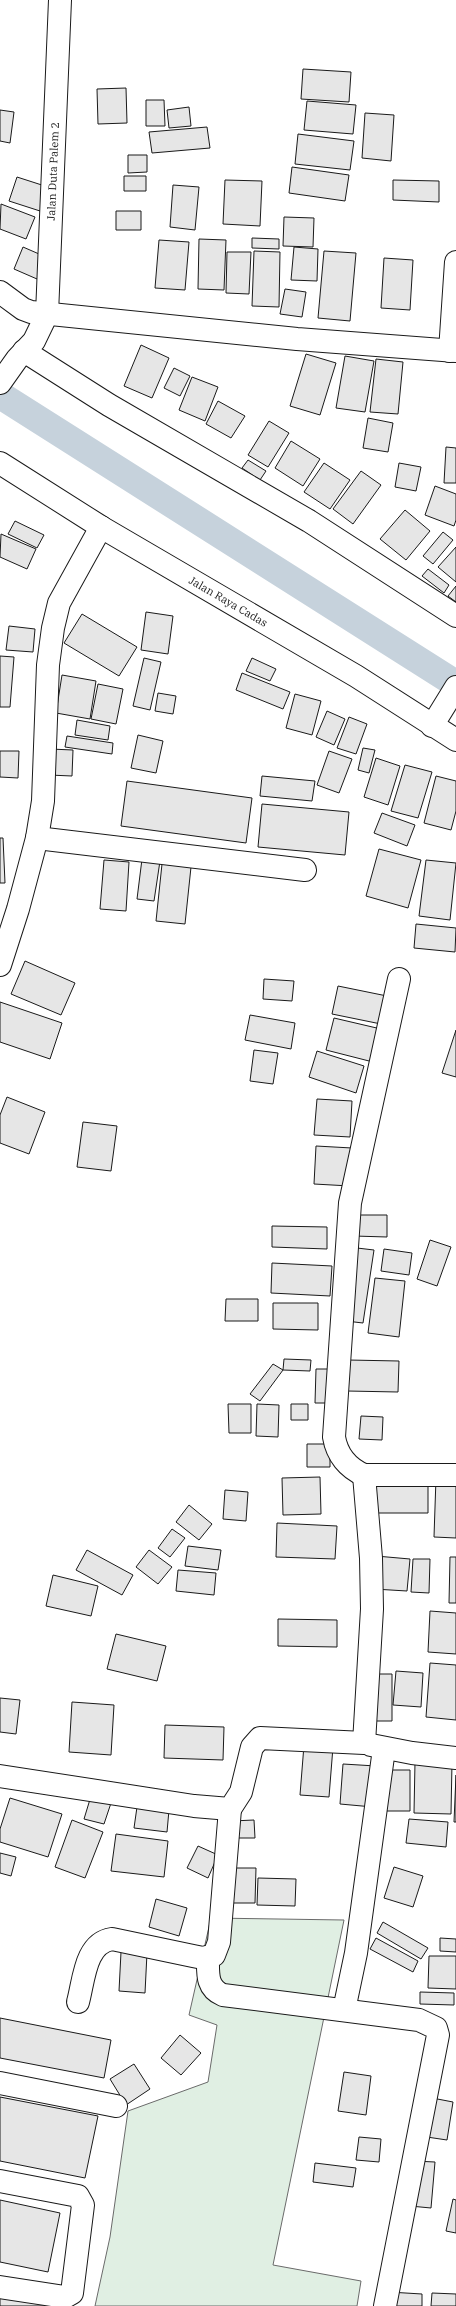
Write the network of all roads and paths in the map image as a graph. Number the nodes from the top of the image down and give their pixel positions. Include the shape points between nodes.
1 (60, 0) edge
2 (456, 262) edge
3 (0, 292) edge
4 (47, 314) junction
5 (25, 350) junction
6 (453, 351) edge
7 (0, 383) edge
8 (0, 463) edge
9 (101, 527) junction
10 (456, 616) edge
11 (456, 687) edge
12 (437, 717) junction
13 (456, 740) edge
14 (37, 838) junction
15 (305, 870) dead end
16 (0, 965) edge
17 (399, 979) dead end
18 (364, 1475) junction
19 (456, 1475) edge
20 (374, 1746) junction
21 (456, 1758) edge
22 (0, 1776) edge
23 (230, 1809) junction
24 (208, 1957) junction
25 (78, 2002) dead end
26 (344, 2010) junction
27 (0, 2083) edge
28 (116, 2106) dead end
29 (0, 2181) edge
30 (0, 2287) edge
31 (385, 2306) edge

1 - 4 street, Jalan Duta Palem 2
2 - 6 street
3 - 4 street via 23,309
4 - 5 street, Jalan Duta Palem 2
4 - 6 street via 297,339
5 - 7 street, Jalan Duta Palem 2
5 - 10 street via 109,405 309,521
8 - 9 street, Jalan Raya Cadas
9 - 12 street, Jalan Raya Cadas via 356,676
9 - 14 street via 59,603 53,628 48,665 43,801
11 - 12 street
12 - 13 street, Jalan Raya Cadas
14 - 15 street
14 - 16 street
17 - 18 street via 350,1203 334,1436 336,1447 345,1462 353,1470
18 - 19 street
18 - 20 street via 371,1558
20 - 21 street
20 - 23 street via 260,1738 252,1747 241,1792
20 - 26 street via 356,1953
22 - 23 street via 194,1806
23 - 24 street via 219,1942 214,1955
24 - 25 street via 112,1939 104,1940 90,1956
24 - 26 street via 210,1986 223,1995
26 - 31 street via 419,2020 434,2026 438,2032
27 - 28 street
29 - 30 street via 78,2196 84,2205 72,2293 65,2297

